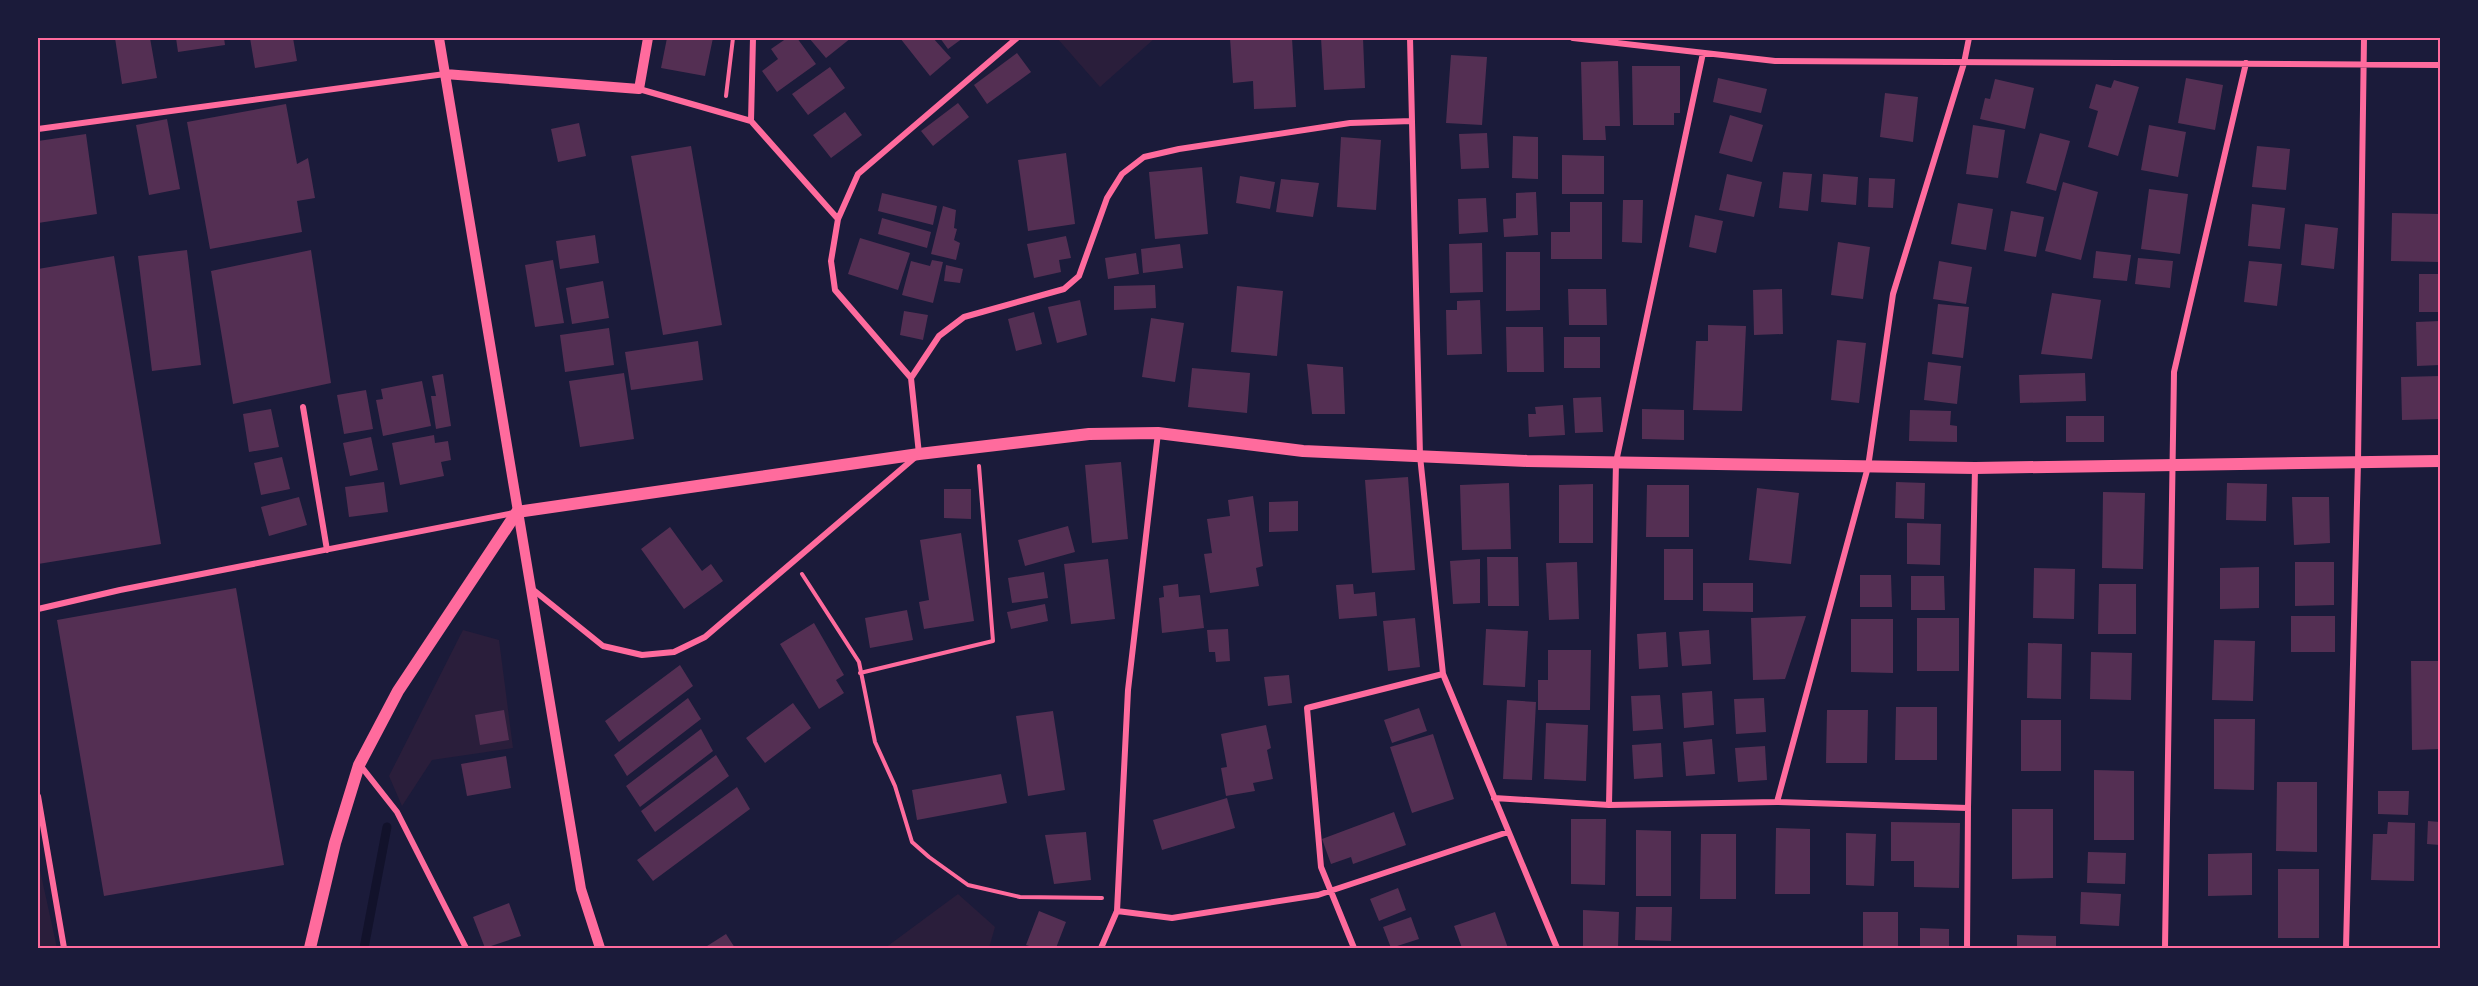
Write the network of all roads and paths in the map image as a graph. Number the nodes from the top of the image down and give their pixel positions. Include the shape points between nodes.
1 (439, 38) edge
2 (648, 38) edge
3 (733, 38) edge
4 (753, 38) edge
5 (1017, 38) edge
6 (1410, 38) edge
7 (1573, 38) edge
8 (1969, 38) edge
9 (2364, 38) edge
10 (1703, 53) junction
11 (1964, 63) junction
12 (2246, 63) junction
13 (2440, 65) edge
14 (2364, 66) junction
15 (445, 74) junction
16 (639, 89) junction
17 (724, 114) junction
18 (751, 121) junction
19 (1412, 121) junction
20 (38, 129) edge
21 (837, 219) junction
22 (911, 378) junction
23 (303, 407) dead end
24 (1158, 433) junction
25 (977, 447) junction
26 (919, 454) junction
27 (1420, 456) junction
28 (2440, 461) edge
29 (1616, 462) junction
30 (2358, 462) junction
31 (2172, 464) junction
32 (1868, 467) junction
33 (1975, 468) junction
34 (517, 512) junction
35 (327, 549) junction
36 (793, 561) junction
37 (530, 587) junction
38 (38, 609) edge
39 (860, 673) junction
40 (1443, 674) junction
41 (359, 765) junction
42 (38, 796) edge
43 (1494, 798) junction
44 (1777, 802) junction
45 (1609, 805) junction
46 (1968, 808) junction
47 (1508, 832) junction
48 (1331, 891) junction
49 (1118, 898) junction
50 (1117, 911) junction
51 (64, 948) edge
52 (310, 948) edge
53 (466, 948) edge
54 (600, 948) edge
55 (1101, 948) edge
56 (1354, 948) edge
57 (1557, 948) edge
58 (1967, 948) edge
59 (2165, 948) edge
60 (2346, 948) edge

1 - 15 street
2 - 16 street
3 - 17 path
4 - 18 street
5 - 21 street via 858,174
6 - 19 street
7 - 10 street
8 - 11 street
9 - 14 street
10 - 11 street via 1775,61
10 - 29 street
11 - 12 street
11 - 32 street via 1893,294
12 - 14 street
12 - 31 street via 2174,372
13 - 14 street
14 - 30 street
15 - 16 street
15 - 20 street
15 - 34 street
16 - 17 street
17 - 18 street
18 - 21 street
19 - 22 street via 1350,123 1144,157 1122,174 1107,198 1078,276 1064,290 964,317 939,336
19 - 27 street
21 - 22 street via 831,261 835,290
22 - 26 street
23 - 35 street
24 - 25 main road via 1089,434
24 - 27 main road via 1303,451
24 - 49 street via 1128,690
25 - 26 main road
25 - 39 path via 993,641
26 - 34 main road
26 - 36 street
27 - 29 main road
27 - 40 street
28 - 30 main road
29 - 32 main road
29 - 45 street
30 - 31 main road
30 - 60 street
31 - 33 main road
31 - 59 street
32 - 33 main road
32 - 44 street
33 - 46 street
34 - 35 street
34 - 37 street
34 - 41 main road via 398,692
35 - 38 street
36 - 37 street via 705,637 674,652 642,655 603,646
36 - 39 path via 859,662
37 - 54 street via 580,889
39 - 49 path via 875,742 895,786 912,842 929,857 968,885 1020,897
40 - 43 street
40 - 48 street via 1307,708 1321,867
41 - 52 main road via 335,843
41 - 53 street via 397,812
42 - 51 street
43 - 45 street
43 - 47 street
44 - 45 street
44 - 46 street
46 - 58 street
47 - 48 street
47 - 57 street
48 - 50 street via 1172,918
48 - 56 street
49 - 50 street
50 - 55 street

